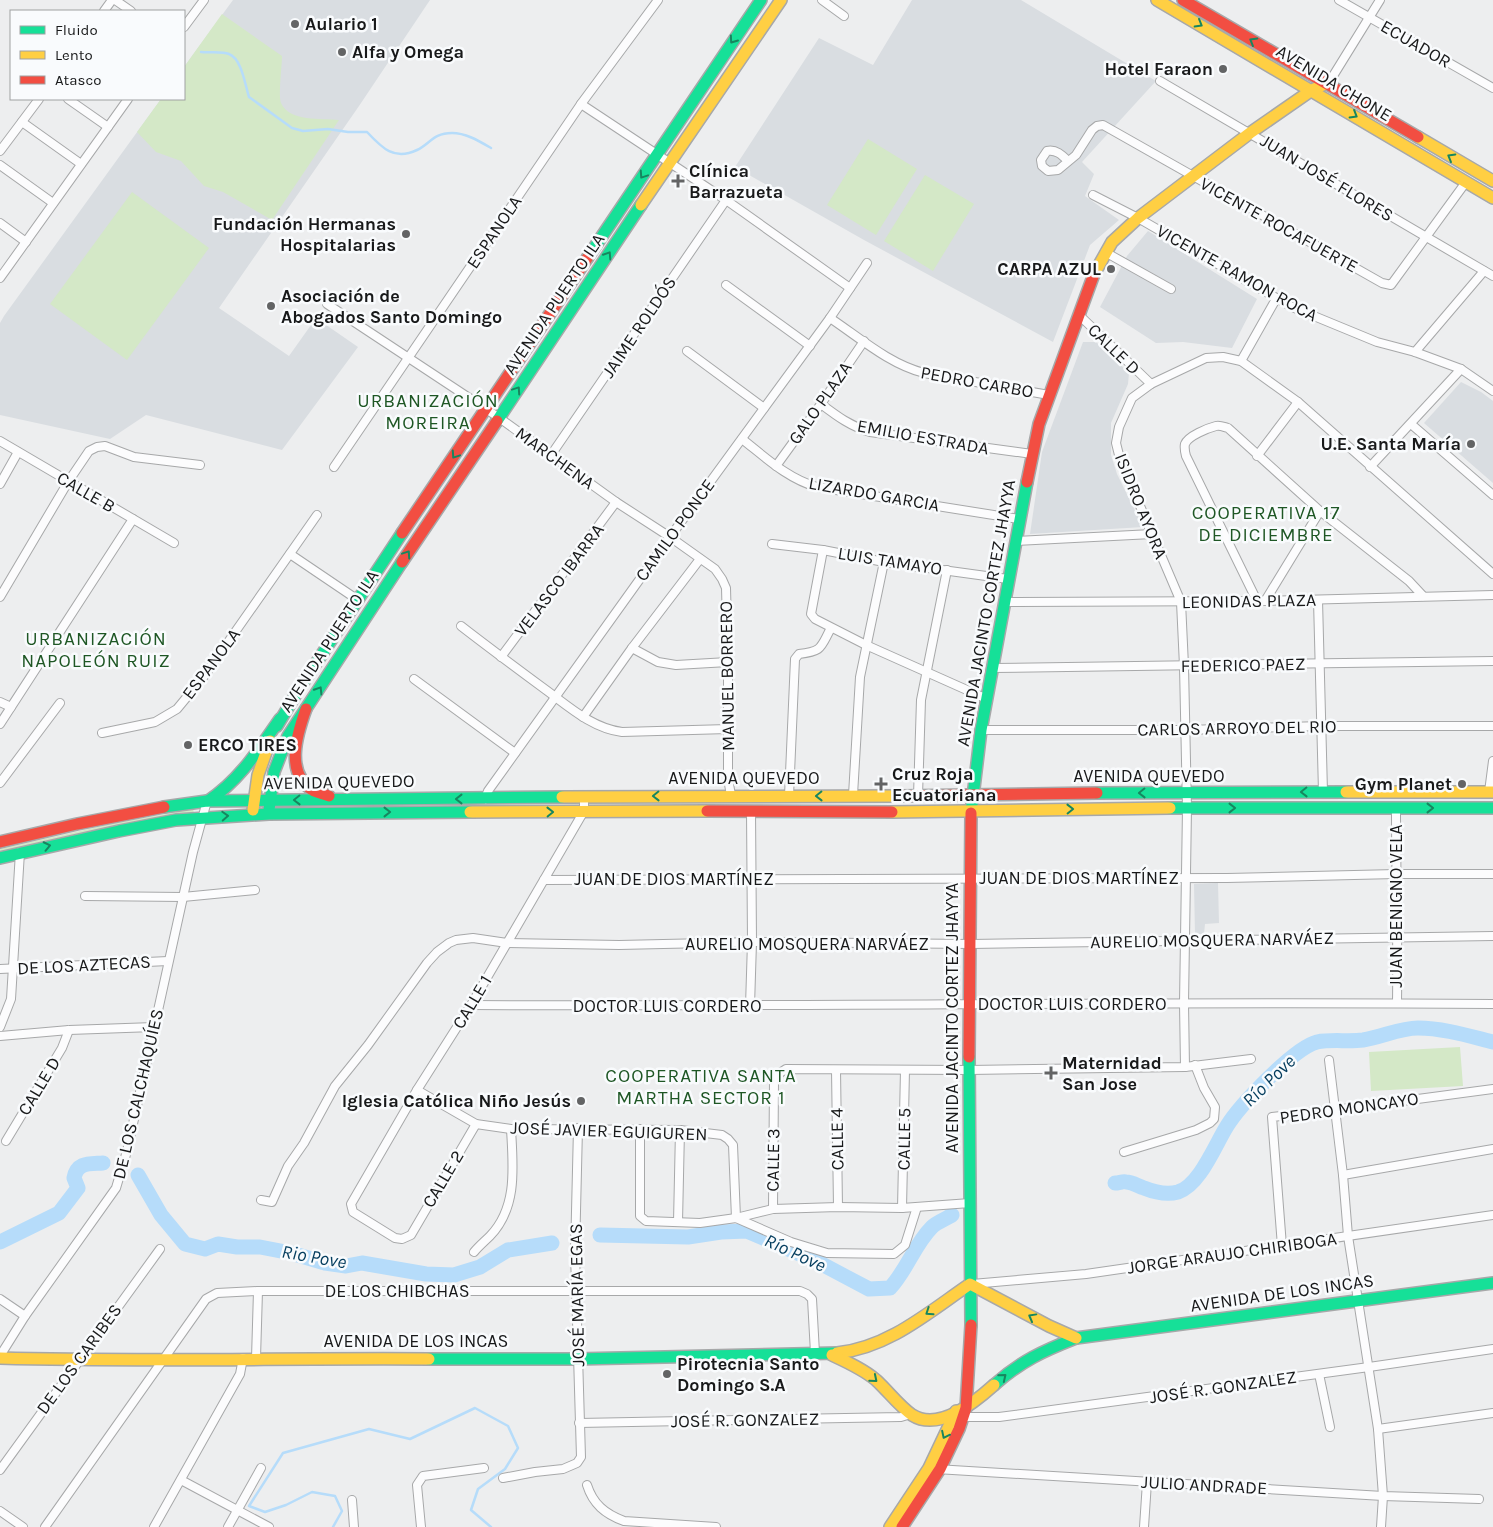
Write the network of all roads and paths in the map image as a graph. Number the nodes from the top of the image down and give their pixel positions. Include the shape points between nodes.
1 (114, 0) edge
2 (658, 0) edge
3 (761, 0) edge
4 (781, 0) edge
5 (822, 0) edge
6 (1157, 0) edge
7 (1183, 0) edge
8 (1339, 0) edge
9 (1380, 0) edge
10 (200, 1) edge
11 (105, 10) edge
12 (129, 10) edge
13 (844, 16) dead end
14 (1369, 17) junction
15 (185, 25) edge
16 (1160, 81) dead end
17 (1325, 84) junction
18 (1493, 88) edge
19 (1312, 90) junction
20 (38, 100) edge
21 (69, 100) edge
22 (127, 100) edge
23 (581, 104) junction
24 (22, 122) junction
25 (108, 127) junction
26 (1250, 133) junction
27 (0, 150) edge
28 (657, 154) junction
29 (1068, 161) dead end
30 (668, 162) junction
31 (81, 164) junction
32 (0, 165) edge
33 (1192, 177) junction
34 (1493, 181) edge
35 (1466, 182) junction
36 (1093, 195) dead end
37 (1493, 198) edge
38 (726, 200) junction
39 (53, 203) junction
40 (1138, 218) junction
41 (0, 223) edge
42 (1426, 237) junction
43 (26, 242) junction
44 (1105, 252) junction
45 (867, 263) dead end
46 (1484, 271) junction
47 (1493, 276) edge
48 (0, 278) edge
49 (726, 285) dead end
50 (850, 288) junction
51 (1171, 290) dead end
52 (1276, 299) junction
53 (327, 304) dead end
54 (1078, 314) junction
55 (830, 318) junction
56 (864, 341) junction
57 (810, 346) junction
58 (688, 352) dead end
59 (1415, 352) junction
60 (408, 358) junction
61 (1241, 361) junction
62 (1462, 370) junction
63 (1151, 384) junction
64 (1493, 392) edge
65 (1048, 395) junction
66 (1298, 402) junction
67 (821, 404) junction
68 (764, 408) junction
69 (485, 409) junction
70 (498, 417) junction
71 (1411, 424) junction
72 (742, 439) junction
73 (0, 441) edge
74 (18, 452) junction
75 (1032, 454) junction
76 (551, 455) junction
77 (1257, 456) junction
78 (200, 465) dead end
79 (776, 466) junction
80 (334, 467) dead end
81 (1370, 467) junction
82 (68, 482) junction
83 (0, 484) edge
84 (1493, 495) edge
85 (616, 502) junction
86 (1320, 511) junction
87 (317, 515) dead end
88 (1019, 518) junction
89 (134, 519) junction
90 (1152, 534) junction
91 (670, 537) junction
92 (1015, 540) junction
93 (174, 543) dead end
94 (772, 544) dead end
95 (823, 550) junction
96 (290, 554) junction
97 (700, 559) junction
98 (884, 562) junction
99 (947, 570) junction
100 (1493, 574) edge
101 (1008, 579) junction
102 (726, 588) joint
103 (1493, 595) edge
104 (1423, 596) junction
105 (0, 597) edge
106 (358, 600) junction
107 (1318, 600) junction
108 (1261, 601) junction
109 (1004, 602) junction
110 (1181, 602) junction
111 (461, 626) dead end
112 (831, 628) junction
113 (866, 645) junction
114 (632, 648) junction
115 (501, 657) junction
116 (1493, 661) edge
117 (728, 662) junction
118 (1319, 663) junction
119 (1184, 666) junction
120 (993, 668) junction
121 (928, 673) junction
122 (414, 679) dead end
123 (555, 697) junction
124 (987, 699) junction
125 (0, 702) edge
126 (60, 703) dead end
127 (11, 708) junction
128 (306, 709) junction
129 (583, 717) junction
130 (280, 719) junction
131 (0, 724) edge
132 (1321, 726) junction
133 (1493, 726) edge
134 (728, 729) junction
135 (981, 730) junction
136 (1185, 730) junction
137 (102, 733) dead end
138 (515, 753) junction
139 (1493, 761) edge
140 (0, 783) edge
141 (1323, 792) junction
142 (1491, 792) edge
143 (1186, 793) junction
144 (731, 795) junction
145 (852, 795) junction
146 (973, 795) junction
147 (789, 796) junction
148 (918, 796) junction
149 (584, 797) junction
150 (341, 799) junction
151 (485, 799) junction
152 (253, 800) junction
153 (269, 800) junction
154 (207, 801) junction
155 (1187, 808) junction
156 (1396, 808) junction
157 (1493, 808) edge
158 (971, 809) junction
159 (584, 811) junction
160 (750, 812) junction
161 (269, 814) junction
162 (252, 815) junction
163 (201, 818) junction
164 (0, 842) edge
165 (20, 852) junction
166 (0, 858) edge
167 (1396, 874) junction
168 (1493, 874) edge
169 (1186, 877) junction
170 (970, 878) junction
171 (751, 879) junction
172 (544, 880) junction
173 (255, 890) dead end
174 (85, 896) dead end
175 (183, 897) junction
176 (1493, 936) edge
177 (1398, 937) junction
178 (1186, 940) junction
179 (752, 942) junction
180 (507, 943) junction
181 (970, 944) junction
182 (168, 961) junction
183 (0, 969) edge
184 (13, 969) junction
185 (1184, 1003) junction
186 (1396, 1003) junction
187 (1493, 1004) edge
188 (970, 1005) junction
189 (471, 1006) junction
190 (750, 1006) junction
191 (0, 1027) edge
192 (154, 1027) junction
193 (69, 1030) junction
194 (0, 1036) edge
195 (1251, 1059) dead end
196 (1328, 1060) dead end
197 (1195, 1065) junction
198 (1185, 1067) junction
199 (836, 1070) junction
200 (905, 1070) junction
201 (969, 1070) junction
202 (1493, 1089) edge
203 (417, 1090) junction
204 (1335, 1110) junction
205 (476, 1124) junction
206 (578, 1128) junction
207 (511, 1129) junction
208 (640, 1129) junction
209 (680, 1130) junction
210 (6, 1141) dead end
211 (1493, 1149) edge
212 (1124, 1152) dead end
213 (1343, 1175) junction
214 (261, 1200) dead end
215 (838, 1206) junction
216 (970, 1206) junction
217 (916, 1207) junction
218 (902, 1208) junction
219 (773, 1209) junction
220 (1493, 1215) edge
221 (736, 1218) junction
222 (678, 1222) junction
223 (411, 1235) joint
224 (1348, 1236) junction
225 (1282, 1246) junction
226 (160, 1249) dead end
227 (474, 1252) dead end
228 (970, 1284) junction
229 (1493, 1284) edge
230 (258, 1291) junction
231 (576, 1292) junction
232 (0, 1299) edge
233 (1358, 1301) junction
234 (25, 1316) junction
235 (1076, 1338) junction
236 (1493, 1349) edge
237 (815, 1353) junction
238 (832, 1355) junction
239 (0, 1357) edge
240 (164, 1358) junction
241 (243, 1358) junction
242 (256, 1358) junction
243 (578, 1359) junction
244 (78, 1360) junction
245 (1369, 1368) junction
246 (1319, 1374) junction
247 (1493, 1413) edge
248 (911, 1414) junction
249 (959, 1414) junction
250 (579, 1423) junction
251 (1330, 1427) dead end
252 (1378, 1429) junction
253 (261, 1468) dead end
254 (484, 1468) dead end
255 (934, 1469) junction
256 (0, 1470) edge
257 (503, 1478) dead end
258 (181, 1480) junction
259 (1147, 1482) junction
260 (587, 1484) dead end
261 (1383, 1496) junction
262 (1478, 1499) dead end
263 (352, 1500) dead end
264 (237, 1510) junction
265 (0, 1511) edge
266 (23, 1527) edge
267 (45, 1527) edge
268 (154, 1527) edge
269 (228, 1527) edge
270 (269, 1527) edge
271 (354, 1527) edge
272 (421, 1527) edge
273 (716, 1527) edge
274 (890, 1527) edge
275 (902, 1527) edge
276 (1144, 1527) edge
277 (1381, 1527) edge

1 - 11 street
1 - 12 street
2 - 23 street, ESPANOLA
3 -> 28 main road, AVENIDA PUERTO ILA
4 - 30 main road, AVENIDA PUERTO ILA
5 - 13 street
6 -> 19 main road, AVENIDA CHONE
17 -> 7 main road, AVENIDA CHONE
8 - 14 street, ECUADOR
9 - 14 street
10 - 15 street
14 - 17 street
14 - 18 street, ECUADOR
16 - 26 street, JUAN JOSÉ FLORES
17 - 19 main road, AVENIDA JACINTO CORTEZ JHAYYA
34 -> 17 main road, AVENIDA CHONE
19 - 26 main road, AVENIDA JACINTO CORTEZ JHAYYA
19 -> 35 main road, AVENIDA CHONE
20 - 24 street
21 - 25 street
22 - 25 street
23 - 28 street
23 - 60 street, ESPANOLA
24 - 27 street
24 - 31 street
25 - 31 street
26 - 33 main road, AVENIDA JACINTO CORTEZ JHAYYA
26 - 42 street, JUAN JOSÉ FLORES
28 - 30 street
28 -> 69 main road, AVENIDA PUERTO ILA
29 - 33 street, VICENTE ROCAFUERTE via 1076,155 1092,130 1103,125
30 - 38 street
70 -> 30 main road, AVENIDA PUERTO ILA
31 - 39 street
32 - 39 street
33 - 40 main road, AVENIDA JACINTO CORTEZ JHAYYA
33 - 42 street, VICENTE ROCAFUERTE via 1382,283 1391,285
35 - 37 main road, AVENIDA CHONE
35 - 42 street, VICENTE ROCAFUERTE
36 - 40 street, VICENTE RAMON ROCA
38 - 50 street
38 - 76 street, JAIME ROLDÓS
39 - 43 street
40 - 44 main road, AVENIDA JACINTO CORTEZ JHAYYA
40 - 52 street, VICENTE RAMON ROCA
41 - 43 street
42 - 46 street, JUAN JOSÉ FLORES
43 - 48 street
44 - 51 street
44 - 54 main road, AVENIDA JACINTO CORTEZ JHAYYA
45 - 50 street, CAMILO PONCE
46 - 47 street, JUAN JOSÉ FLORES
46 - 59 street
49 - 57 street
50 - 55 street, CAMILO PONCE
52 - 59 street, VICENTE RAMON ROCA via 1368,339
52 - 61 street
53 - 60 street, MARCHENA
54 - 63 street, CALLE D
54 - 65 main road, AVENIDA JACINTO CORTEZ JHAYYA
55 - 56 street, PEDRO CARBO
55 - 57 street, CAMILO PONCE
56 - 65 street, PEDRO CARBO via 896,363 924,374
56 - 67 street, GALO PLAZA
57 - 68 street, CAMILO PONCE
58 - 68 street
59 - 62 street, VICENTE RAMON ROCA
60 - 69 street, MARCHENA
60 - 80 street, ESPANOLA
61 - 63 street, ISIDRO AYORA via 1206,358
61 - 66 street, ISIDRO AYORA
62 - 64 street, VICENTE RAMON ROCA
62 - 71 street
63 - 90 street, ISIDRO AYORA via 1132,398 1119,427 1116,443
65 - 75 main road, AVENIDA JACINTO CORTEZ JHAYYA
66 - 77 street
66 - 81 street, ISIDRO AYORA
67 - 75 street, EMILIO ESTRADA via 845,422 870,432
67 - 79 street, GALO PLAZA
68 - 72 street, CAMILO PONCE
69 - 70 street, MARCHENA
69 -> 106 main road, AVENIDA PUERTO ILA
70 - 76 street, MARCHENA
128 -> 70 main road, AVENIDA PUERTO ILA
71 - 81 street
71 - 84 street
72 - 79 street, LIZARDO GARCIA
72 - 91 street, CAMILO PONCE
73 - 74 street, CALLE B
74 - 82 street, CALLE B
74 - 83 street
75 - 88 main road, AVENIDA JACINTO CORTEZ JHAYYA
76 - 85 street, MARCHENA
77 - 86 street
77 - 108 street via 1228,428 1218,426 1185,444 1186,456
78 - 82 street via 134,457 105,446 96,447 89,451
79 - 88 street, LIZARDO GARCIA via 799,481 817,487
81 - 100 street, ISIDRO AYORA
82 - 89 street, CALLE B
82 - 105 street
85 - 91 street, MARCHENA
85 - 115 street, VELASCO IBARRA
86 - 104 street via 1409,581
86 - 108 street
87 - 96 street, ESPANOLA
88 - 92 main road, AVENIDA JACINTO CORTEZ JHAYYA
89 - 93 street, CALLE B
89 - 127 street
90 - 92 street
90 - 110 street, ISIDRO AYORA
91 - 97 street, MARCHENA
91 - 123 street, CAMILO PONCE
92 - 101 main road, AVENIDA JACINTO CORTEZ JHAYYA
94 - 95 street, LUIS TAMAYO
95 - 98 street, LUIS TAMAYO
95 - 112 street via 811,614
96 - 106 street
96 - 137 street, ESPANOLA via 205,675 177,709 155,722
97 - 102 street, MARCHENA via 715,569
97 - 114 street
98 - 99 street, LUIS TAMAYO
98 - 113 street
99 - 101 street, LUIS TAMAYO
99 - 121 street
101 - 109 main road, AVENIDA JACINTO CORTEZ JHAYYA
102 - 117 street, MANUEL BORRERO
103 - 104 street, LEONIDAS PLAZA
104 - 107 street, LEONIDAS PLAZA
106 - 130 main road, AVENIDA PUERTO ILA
107 - 108 street, LEONIDAS PLAZA
107 - 118 street
108 - 110 street, LEONIDAS PLAZA
109 - 110 street, LEONIDAS PLAZA
109 - 120 main road, AVENIDA JACINTO CORTEZ JHAYYA
110 - 119 street, ISIDRO AYORA
111 - 115 street
112 - 113 street
112 - 147 street via 815,652 799,654 794,659
113 - 121 street
113 - 145 street via 860,677
114 - 117 street via 658,662 676,665
114 - 129 street
115 - 123 street
116 - 118 street, FEDERICO PAEZ
117 - 134 street, MANUEL BORRERO
118 - 119 street, FEDERICO PAEZ
118 - 132 street
119 - 120 street, FEDERICO PAEZ
119 - 136 street, ISIDRO AYORA
120 - 124 main road, AVENIDA JACINTO CORTEZ JHAYYA
121 - 124 street
121 - 148 street via 921,700
122 - 138 street
123 - 129 street
123 - 138 street, CAMILO PONCE
124 - 135 main road, AVENIDA JACINTO CORTEZ JHAYYA
125 - 127 street
126 - 140 street
127 - 131 street
128 - 150 main road via 297,735 296,769 312,790
128 - 153 main road, AVENIDA PUERTO ILA via 278,756
129 - 134 street via 608,730 622,732
130 - 152 main road, AVENIDA PUERTO ILA via 264,751
130 - 154 main road via 237,778 222,793
132 - 133 street, CARLOS ARROYO DEL RIO
132 - 136 street, CARLOS ARROYO DEL RIO
132 - 141 street
134 - 144 street, MANUEL BORRERO
135 - 136 street, CARLOS ARROYO DEL RIO
135 - 146 main road, AVENIDA JACINTO CORTEZ JHAYYA
136 - 143 street, ISIDRO AYORA
138 - 151 street, CAMILO PONCE
139 - 142 street
141 - 142 main road, AVENIDA QUEVEDO
141 -> 143 main road, AVENIDA QUEVEDO
143 -> 146 main road, AVENIDA QUEVEDO
143 - 155 street, ISIDRO AYORA
144 - 147 main road, AVENIDA QUEVEDO
144 -> 149 main road, AVENIDA QUEVEDO
145 -> 147 main road, AVENIDA QUEVEDO
145 - 148 main road, AVENIDA QUEVEDO
146 - 148 main road, AVENIDA QUEVEDO
146 - 158 main road, AVENIDA JACINTO CORTEZ JHAYYA
149 - 151 main road, AVENIDA QUEVEDO
149 - 159 street
151 -> 150 main road, AVENIDA QUEVEDO
150 -> 153 main road, AVENIDA QUEVEDO
152 - 153 main road, AVENIDA QUEVEDO
152 - 154 main road, AVENIDA QUEVEDO
152 - 162 main road, AVENIDA PUERTO ILA
153 - 161 main road, AVENIDA PUERTO ILA
154 - 163 street, DE LOS CALCHAQUÍES
154 - 164 main road, AVENIDA QUEVEDO via 156,808
155 -> 156 main road, AVENIDA QUEVEDO
158 -> 155 main road, AVENIDA QUEVEDO
155 - 169 street, ISIDRO AYORA
156 -> 157 main road, AVENIDA QUEVEDO
156 - 167 street, JUAN BENIGNO VELA
158 - 160 main road, AVENIDA QUEVEDO
158 - 170 main road, AVENIDA JACINTO CORTEZ JHAYYA
159 - 160 main road, AVENIDA QUEVEDO
161 -> 159 main road, AVENIDA QUEVEDO
159 - 172 street, CALLE 1
160 - 171 street
161 - 162 main road, AVENIDA QUEVEDO
163 -> 162 main road, AVENIDA QUEVEDO
165 -> 163 main road, AVENIDA QUEVEDO via 128,829
163 - 175 street, DE LOS CALCHAQUÍES
165 - 166 main road, AVENIDA QUEVEDO
165 - 184 street
167 - 168 street, JUAN DE DIOS MARTÍNEZ
167 - 169 street, JUAN DE DIOS MARTÍNEZ
167 - 177 street, JUAN BENIGNO VELA
169 - 170 street, JUAN DE DIOS MARTÍNEZ
169 - 178 street, ISIDRO AYORA
170 - 171 street, JUAN DE DIOS MARTÍNEZ
170 - 181 main road, AVENIDA JACINTO CORTEZ JHAYYA
171 - 172 street, JUAN DE DIOS MARTÍNEZ
171 - 179 street
172 - 180 street, CALLE 1
173 - 175 street
174 - 175 street
175 - 182 street, DE LOS CALCHAQUÍES
176 - 177 street, AURELIO MOSQUERA NARVÁEZ
177 - 178 street, AURELIO MOSQUERA NARVÁEZ
177 - 186 street, JUAN BENIGNO VELA
178 - 181 street, AURELIO MOSQUERA NARVÁEZ
178 - 185 street, ISIDRO AYORA
179 - 180 street, AURELIO MOSQUERA NARVÁEZ
179 - 181 street, AURELIO MOSQUERA NARVÁEZ
179 - 190 street
180 - 189 street, CALLE 1
180 - 214 street, AURELIO MOSQUERA NARVÁEZ via 473,938 456,940 437,952 334,1086 288,1166 272,1202
181 - 188 main road, AVENIDA JACINTO CORTEZ JHAYYA
182 - 184 street, DE LOS AZTECAS
182 - 192 street, DE LOS CALCHAQUÍES
183 - 184 street, DE LOS AZTECAS
184 - 191 street via 11,998
185 - 186 street, DOCTOR LUIS CORDERO
185 - 188 street, DOCTOR LUIS CORDERO
185 - 198 street, ISIDRO AYORA
186 - 187 street, DOCTOR LUIS CORDERO
188 - 190 street, DOCTOR LUIS CORDERO
188 - 201 main road, AVENIDA JACINTO CORTEZ JHAYYA
189 - 190 street, DOCTOR LUIS CORDERO
189 - 203 street, CALLE 1
192 - 193 street
192 - 234 street, DE LOS CALCHAQUÍES via 116,1188
193 - 194 street
193 - 210 street, CALLE D via 62,1048
195 - 197 street
196 - 204 street
197 - 198 street
197 - 212 street via 1215,1106 1214,1119 1196,1130
198 - 201 street
199 - 200 street
199 - 215 street, CALLE 4
199 - 219 street, CALLE 3 via 786,1069 776,1075
200 - 201 street
200 - 218 street, CALLE 5
201 - 216 main road, AVENIDA JACINTO CORTEZ JHAYYA
202 - 204 street, PEDRO MONCAYO
203 - 205 street, JOSÉ JAVIER EGUIGUREN
203 - 223 street, CALLE 1 via 351,1204 357,1216 395,1238
204 - 213 street
204 - 225 street, PEDRO MONCAYO via 1272,1116
205 - 207 street, JOSÉ JAVIER EGUIGUREN
205 - 223 street, CALLE 2
206 - 207 street, JOSÉ JAVIER EGUIGUREN
206 - 208 street, JOSÉ JAVIER EGUIGUREN
206 - 231 street, JOSÉ MARÍA EGAS
207 - 227 street via 514,1175 509,1204 501,1222
208 - 209 street, JOSÉ JAVIER EGUIGUREN
208 - 222 street via 640,1216 646,1221
209 - 221 street, JOSÉ JAVIER EGUIGUREN via 722,1135 732,1145
209 - 222 street
211 - 213 street
213 - 224 street
215 - 218 street
215 - 219 street
216 - 217 street
216 - 228 main road, AVENIDA JACINTO CORTEZ JHAYYA
217 - 218 street
217 - 221 street via 905,1245 894,1254 887,1255 827,1254 782,1239
219 - 221 street
220 - 224 street, JORGE ARAUJO CHIRIBOGA
221 - 222 street via 700,1223
224 - 225 street, JORGE ARAUJO CHIRIBOGA
224 - 233 street
225 - 228 street, JORGE ARAUJO CHIRIBOGA via 1086,1274
226 - 244 street, DE LOS CARIBES
235 -> 228 main road
228 -> 238 main road, AVENIDA DE LOS INCAS via 888,1339 859,1350
228 - 249 main road, AVENIDA JACINTO CORTEZ JHAYYA via 970,1359 967,1392
229 - 233 main road, AVENIDA DE LOS INCAS
230 - 231 street, DE LOS CHIBCHAS
230 - 240 street, DE LOS CHIBCHAS via 217,1293 206,1300
230 - 242 street
231 - 237 street, DE LOS CHIBCHAS via 800,1292 812,1299
231 - 243 street, JOSÉ MARÍA EGAS
232 - 234 street
233 - 235 main road, AVENIDA DE LOS INCAS
233 - 245 street
234 - 239 street, DE LOS CALCHAQUÍES
249 -> 235 main road, AVENIDA DE LOS INCAS via 1027,1360
236 - 245 street, JOSÉ R. GONZALEZ
237 - 238 main road, AVENIDA DE LOS INCAS
237 - 243 main road, AVENIDA DE LOS INCAS
238 -> 248 main road, AVENIDA DE LOS INCAS via 875,1379
239 - 244 main road, AVENIDA DE LOS INCAS
240 - 241 main road, AVENIDA DE LOS INCAS
240 - 244 main road, AVENIDA DE LOS INCAS
240 - 267 street, DE LOS CHIBCHAS
241 - 242 main road, AVENIDA DE LOS INCAS
241 - 258 street via 240,1374
242 - 243 main road, AVENIDA DE LOS INCAS
243 - 250 street, JOSÉ MARÍA EGAS
244 - 256 street, DE LOS CARIBES
245 - 246 street, JOSÉ R. GONZALEZ
245 - 252 street
246 - 249 street, JOSÉ R. GONZALEZ via 999,1416
246 - 251 street
247 - 252 street
248 - 249 main road, AVENIDA DE LOS INCAS via 931,1420
248 - 250 street, JOSÉ R. GONZALEZ via 901,1417
249 - 255 main road, AVENIDA JACINTO CORTEZ JHAYYA
250 - 257 street, JOSÉ MARÍA EGAS via 579,1462 563,1469
252 - 261 street
253 - 264 street
254 - 272 street via 423,1476 417,1485
255 - 259 street, JULIO ANDRADE
255 - 274 main road, AVENIDA JACINTO CORTEZ JHAYYA
255 - 275 main road, AVENIDA JACINTO CORTEZ JHAYYA
258 - 264 street
258 - 268 street
259 - 261 street, JULIO ANDRADE
259 - 276 street
260 - 273 street via 596,1504 619,1519
261 - 262 street, JULIO ANDRADE
261 - 277 street
263 - 271 street
264 - 269 street
264 - 270 street
265 - 266 street

